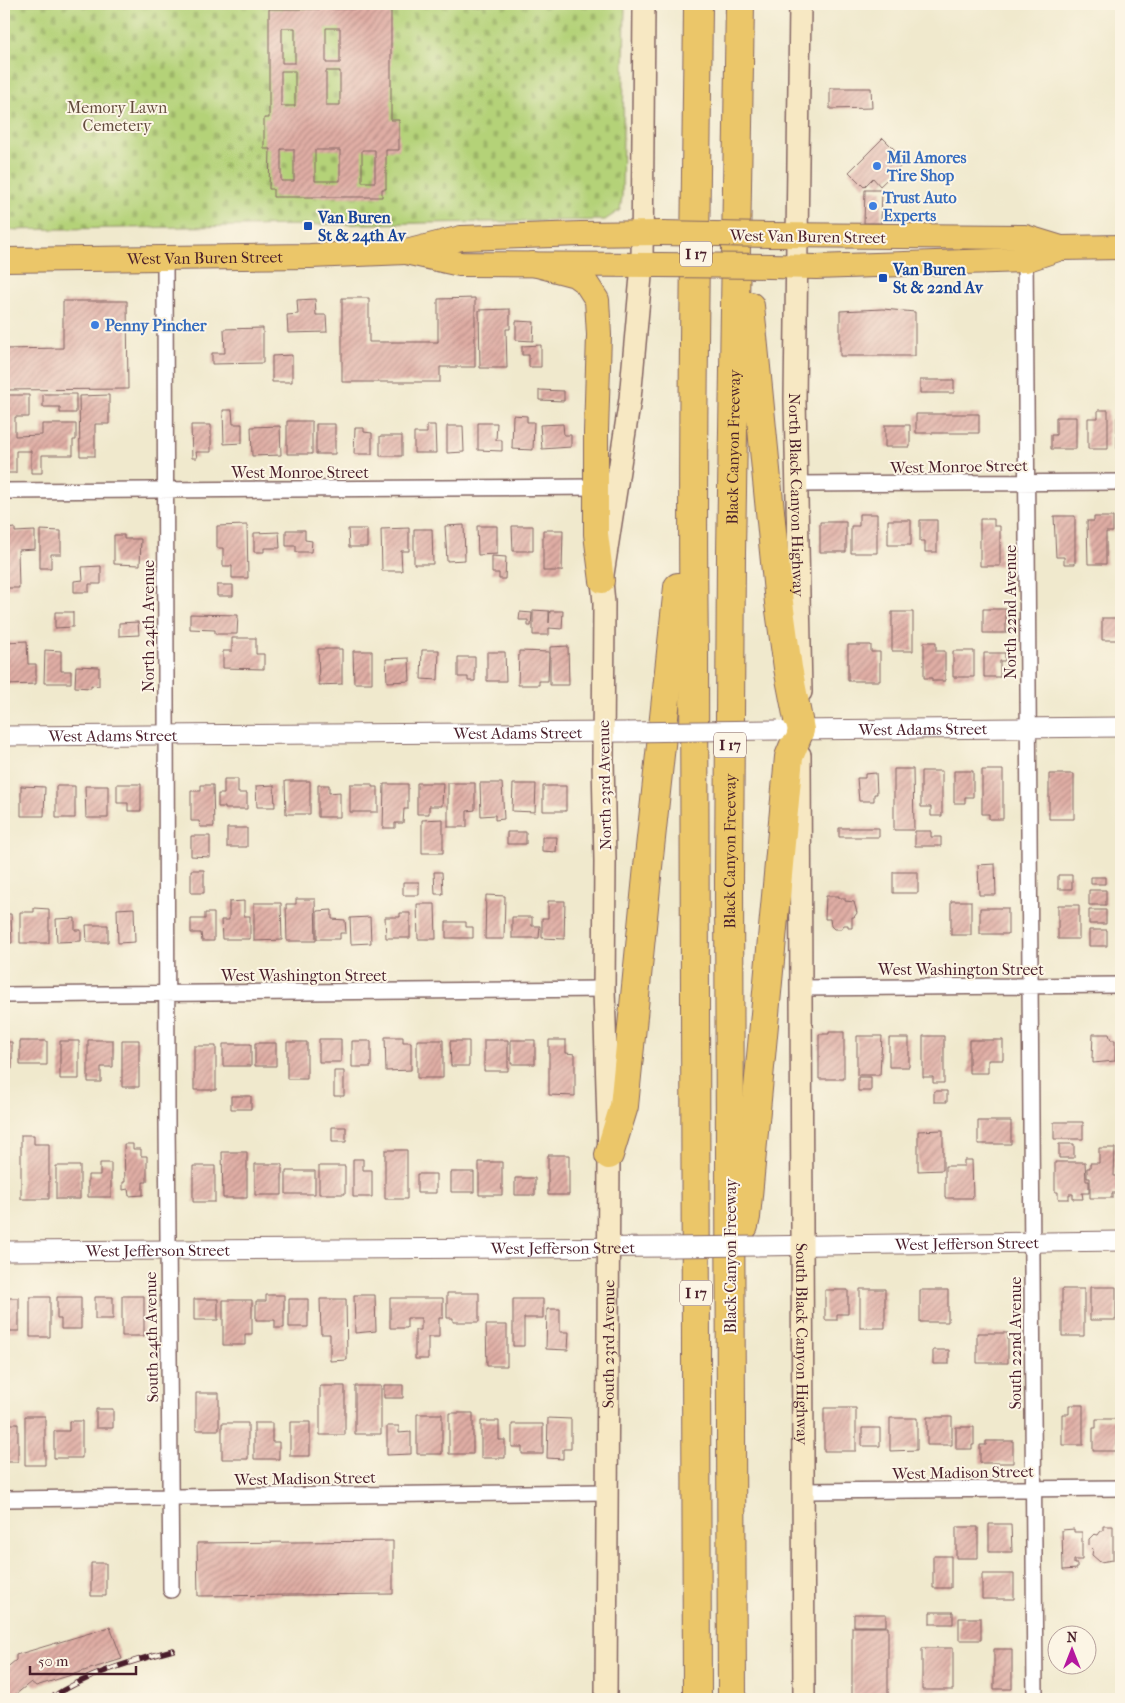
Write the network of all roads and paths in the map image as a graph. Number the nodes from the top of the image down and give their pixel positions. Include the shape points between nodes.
1 (644, 4) edge
2 (698, 4) edge
3 (740, 4) edge
4 (800, 4) edge
5 (736, 213) junction
6 (652, 233) junction
7 (796, 236) junction
8 (1121, 247) edge
9 (1026, 248) junction
10 (406, 252) junction
11 (165, 258) junction
12 (4, 260) edge
13 (533, 264) junction
14 (651, 265) junction
15 (795, 266) junction
16 (1121, 482) edge
17 (1027, 483) junction
18 (797, 484) junction
19 (596, 487) junction
20 (4, 491) edge
21 (165, 491) junction
22 (692, 504) junction
23 (602, 581) junction
24 (1121, 727) edge
25 (1028, 728) junction
26 (789, 730) junction
27 (603, 732) junction
28 (166, 735) junction
29 (4, 736) edge
30 (1121, 985) edge
31 (1030, 986) junction
32 (801, 988) junction
33 (604, 989) junction
34 (167, 993) junction
35 (4, 994) edge
36 (609, 1155) junction
37 (1121, 1241) edge
38 (1032, 1242) junction
39 (803, 1246) junction
40 (609, 1248) junction
41 (168, 1250) junction
42 (4, 1251) edge
43 (730, 1278) junction
44 (1033, 1488) junction
45 (1121, 1488) edge
46 (804, 1491) junction
47 (607, 1492) junction
48 (170, 1497) junction
49 (4, 1499) edge
50 (171, 1590) dead end
51 (606, 1699) edge
52 (697, 1699) edge
53 (732, 1699) edge
54 (804, 1699) edge
55 (1035, 1699) edge

1 - 6 main road
2 - 22 highway, Black Canyon Freeway / I 17
3 - 5 highway, Black Canyon Freeway / I 17
4 - 7 main road, North Black Canyon Highway
5 - 26 highway via 748,286 788,668
5 - 43 highway, Black Canyon Freeway / I 17 via 730,553
6 - 7 main road, West Van Buren Street, bridge
6 - 10 main road, West Van Buren Street via 461,238
6 - 14 main road
7 - 9 main road, West Van Buren Street
7 - 15 main road, North Black Canyon Highway
8 - 9 main road, West Van Buren Street
9 - 15 main road, West Van Buren Street
9 - 17 street, North 22nd Avenue
10 - 11 main road, West Van Buren Street
10 - 13 main road, West Van Buren Street via 460,264
11 - 12 main road, West Van Buren Street
11 - 21 street, North 24th Avenue
13 - 14 main road, West Van Buren Street
13 - 19 main road via 575,275 597,300
14 - 15 main road, West Van Buren Street, bridge
14 - 23 main road
15 - 18 main road, North Black Canyon Highway
16 - 17 street, West Monroe Street
17 - 18 street, West Monroe Street
17 - 25 street, North 22nd Avenue
18 - 26 main road, North Black Canyon Highway via 801,667
19 - 21 street, West Monroe Street
19 - 23 main road via 596,534
20 - 21 street, West Monroe Street
21 - 28 street, North 24th Avenue
22 - 36 highway via 679,586 624,1106
22 - 52 highway, Black Canyon Freeway / I 17
23 - 27 main road, North 23rd Avenue
24 - 25 street, West Adams Street
25 - 26 street, West Adams Street
25 - 31 street, North 22nd Avenue
26 - 27 street, West Adams Street, bridge
26 - 32 main road, North Black Canyon Highway
26 - 43 highway via 746,1217
27 - 28 street, West Adams Street
27 - 33 main road, North 23rd Avenue
28 - 29 street, West Adams Street
28 - 34 street, North 24th Avenue
30 - 31 street, West Washington Street
31 - 32 street, West Washington Street
31 - 38 street, South 22nd Avenue
32 - 39 main road, South Black Canyon Highway
33 - 34 street, West Washington Street
33 - 36 main road, South 23rd Avenue
34 - 35 street, West Washington Street
34 - 41 street, South 24th Avenue
36 - 40 main road, South 23rd Avenue
37 - 38 street, West Jefferson Street
38 - 39 street, West Jefferson Street
38 - 44 street, South 22nd Avenue
39 - 40 street, West Jefferson Street, bridge
39 - 46 main road, South Black Canyon Highway
40 - 41 street, West Jefferson Street
40 - 47 main road, South 23rd Avenue
41 - 42 street, West Jefferson Street
41 - 48 street, South 24th Avenue
43 - 53 highway, Black Canyon Freeway / I 17
44 - 45 street, West Madison Street
44 - 46 street, West Madison Street
44 - 55 street, South 22nd Avenue
46 - 54 main road, South Black Canyon Highway
47 - 48 street, West Madison Street
47 - 51 main road, South 23rd Avenue
48 - 49 street, West Madison Street
48 - 50 street, South 24th Avenue

